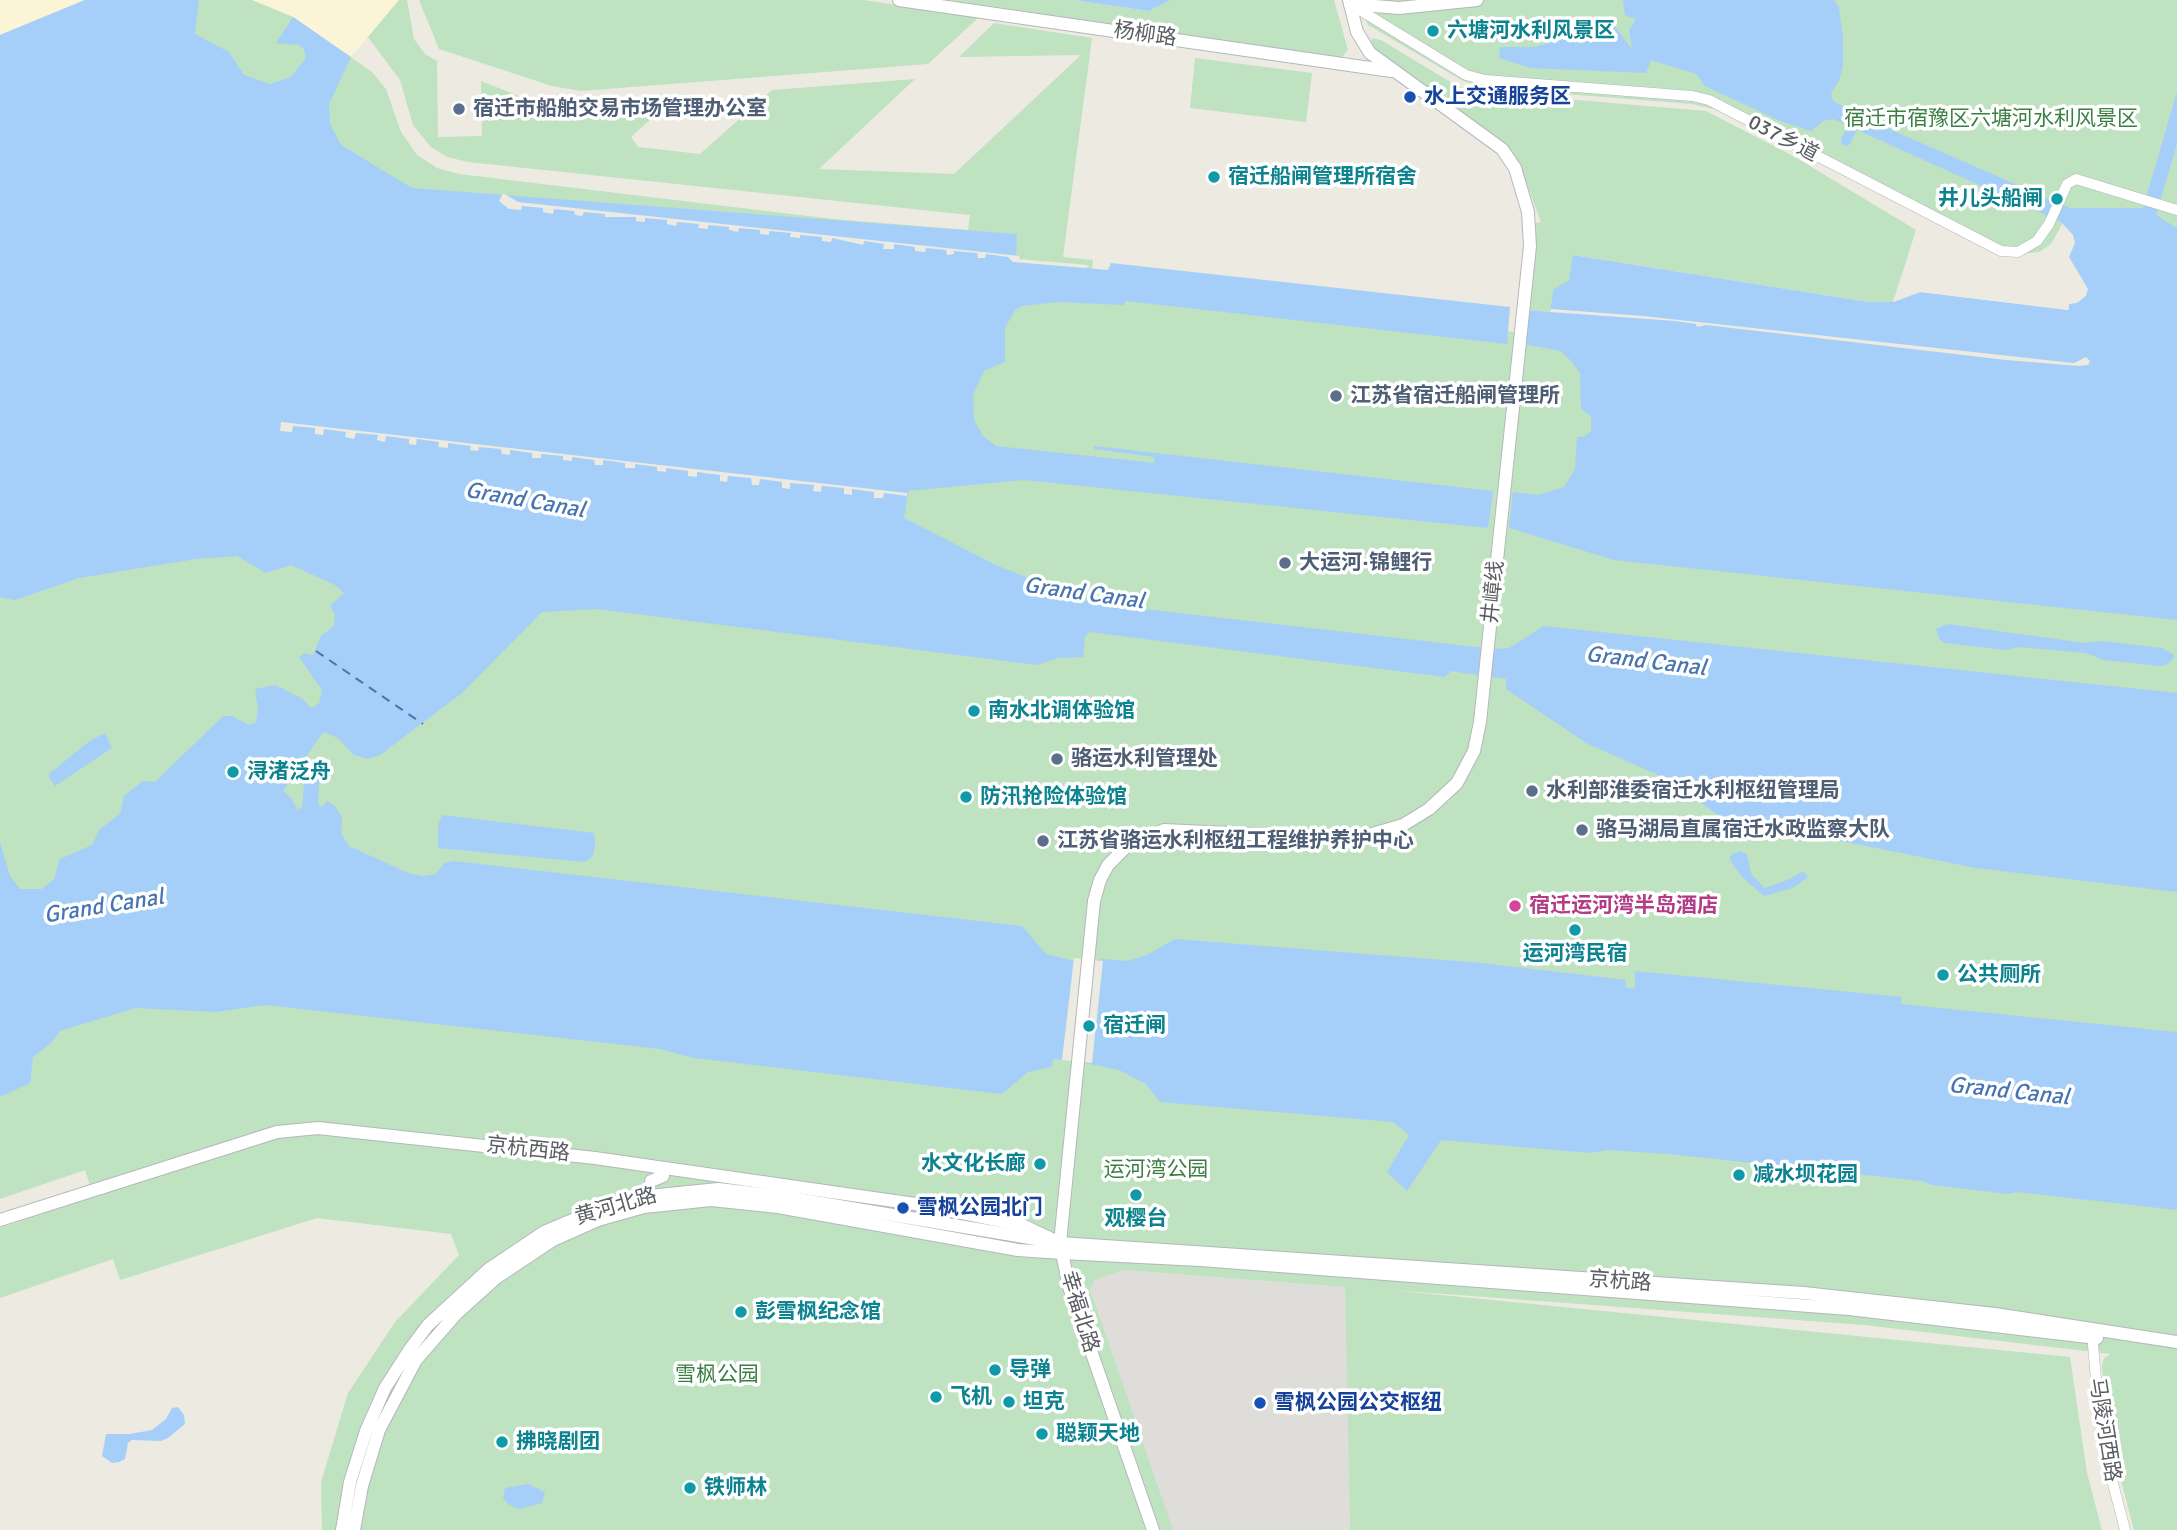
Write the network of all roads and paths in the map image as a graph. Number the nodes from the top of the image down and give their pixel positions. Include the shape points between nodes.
1 (899, 0) edge
2 (1477, 0) edge
3 (1349, 2) edge
4 (1391, 71) junction
5 (2177, 210) edge
6 (1088, 958) joint
7 (658, 1167) junction
8 (651, 1181) dead end
9 (0, 1220) edge
10 (1061, 1248) junction
11 (2092, 1333) junction
12 (2177, 1342) edge
13 (2177, 1349) edge
14 (342, 1530) edge
15 (354, 1530) edge
16 (1153, 1530) edge
17 (2124, 1530) edge

1 - 4 main road, 杨柳路
2 - 3 main road via 1399,8
3 - 4 main road, 井嶂线 via 1357,32 1370,53
3 - 5 street, 037乡道 via 1444,64 1475,77 1709,100 2001,251 2018,251 2038,241 2070,181 2083,179
4 - 6 main road, 井嶂线 via 1502,149 1515,168 1528,212 1528,267 1474,751 1457,783 1429,809 1403,825 1355,839 1180,828 1139,839 1117,854 1100,880
6 - 10 main road, 幸福北路
7 - 8 main road via 663,1176
7 - 9 main road, 京杭西路 via 301,1129 246,1141
7 - 10 main road, 京杭西路 via 922,1205 1022,1225
10 - 11 main road, 京杭路 via 1804,1293 1967,1311
10 - 14 main road, 黄河北路 via 718,1189 639,1198 591,1212 544,1232 489,1269 446,1307 410,1349 385,1388 366,1431 350,1482
10 - 15 main road, 黄河北路 via 1018,1250 721,1201 656,1205 598,1220 553,1240 496,1278 416,1360 379,1430
10 - 16 main road, 幸福北路 via 1073,1297
11 - 12 main road, 京杭路
11 - 13 main road, 京杭路
11 - 17 street, 马陵河西路 via 2101,1437

